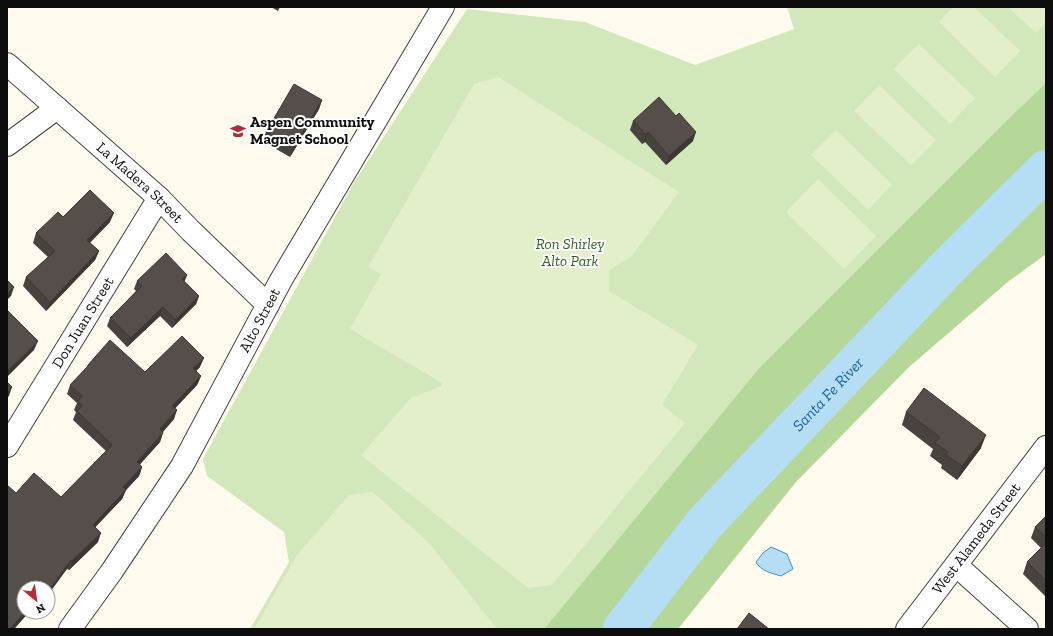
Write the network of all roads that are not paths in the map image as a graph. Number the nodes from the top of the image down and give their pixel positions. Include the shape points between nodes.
1 (442, 7) edge
2 (7, 64) edge
3 (57, 108) junction
4 (7, 145) edge
5 (159, 198) junction
6 (268, 305) junction
7 (7, 446) edge
8 (1046, 447) edge
9 (956, 565) junction
10 (70, 629) edge
11 (907, 629) edge
12 (1027, 629) edge

1 - 6 street, Alto Street
2 - 3 street, La Madera Street
3 - 4 street
3 - 5 street, La Madera Street
5 - 6 street, La Madera Street
5 - 7 street, Don Juan Street
6 - 10 street, Alto Street via 182,466
8 - 9 street, West Alameda Street
9 - 11 street, West Alameda Street
9 - 12 street

